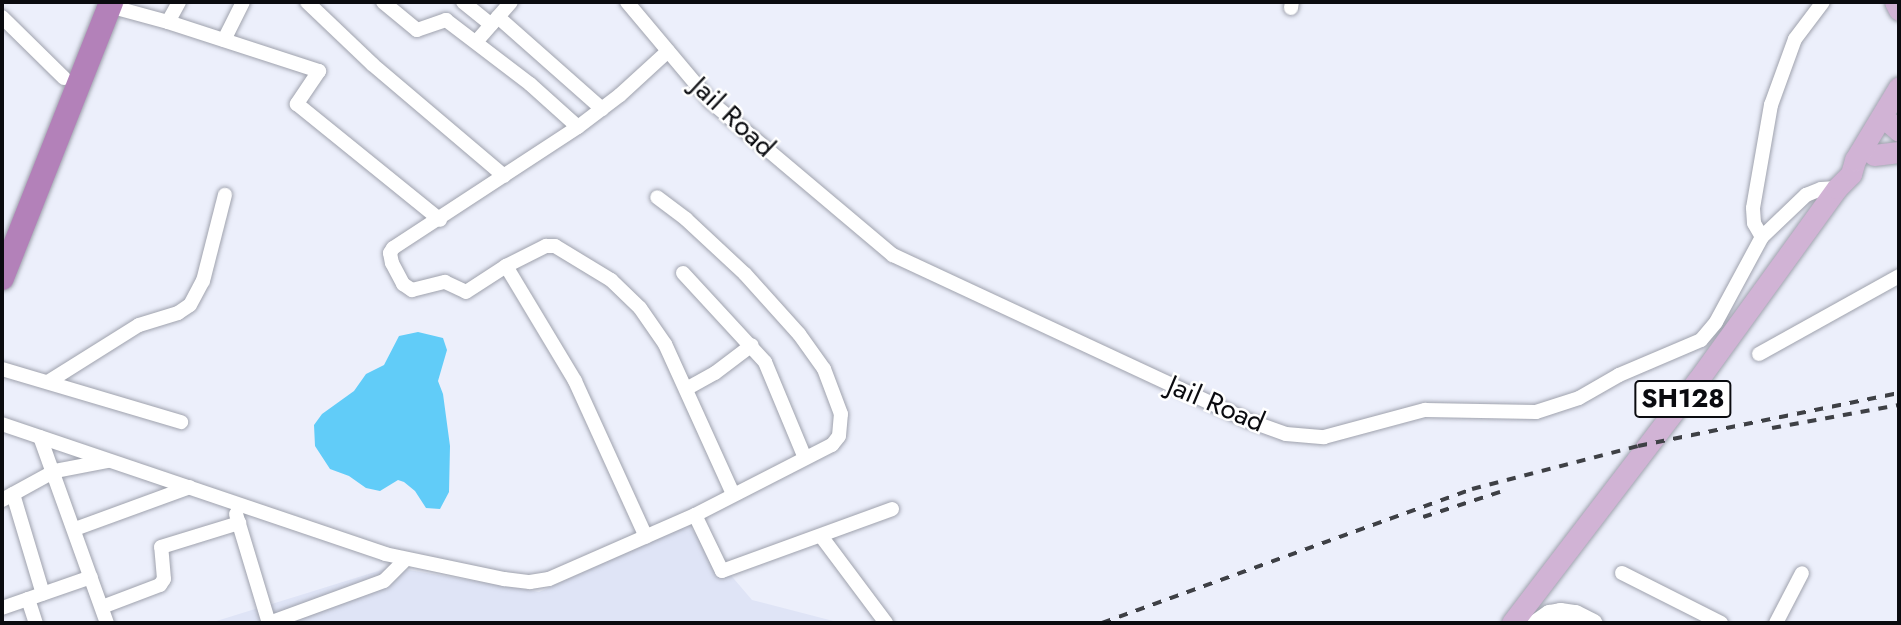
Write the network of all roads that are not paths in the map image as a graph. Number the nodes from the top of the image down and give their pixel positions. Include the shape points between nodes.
1 (179, 2) edge
2 (243, 2) edge
3 (307, 2) edge
4 (383, 2) edge
5 (463, 2) edge
6 (511, 2) edge
7 (627, 2) edge
8 (1823, 2) edge
9 (1895, 2) edge
10 (105, 3) edge
11 (1899, 10) edge
12 (2, 17) edge
13 (494, 21) junction
14 (168, 22) junction
15 (224, 40) junction
16 (475, 42) junction
17 (668, 51) junction
18 (64, 78) junction
19 (1899, 87) edge
20 (602, 108) junction
21 (1894, 119) edge
22 (578, 127) junction
23 (1899, 152) edge
24 (1874, 155) junction
25 (504, 176) junction
26 (1844, 181) junction
27 (225, 195) dead end
28 (657, 197) dead end
29 (440, 220) junction
30 (2, 235) edge
31 (1762, 237) junction
32 (506, 266) junction
33 (682, 273) dead end
34 (1899, 276) edge
35 (2, 278) edge
36 (752, 345) junction
37 (1759, 354) dead end
38 (2, 369) edge
39 (48, 382) junction
40 (685, 389) junction
41 (181, 422) dead end
42 (2, 424) edge
43 (40, 437) junction
44 (805, 458) junction
45 (110, 461) junction
46 (55, 471) junction
47 (190, 487) junction
48 (733, 495) junction
49 (7, 497) edge
50 (232, 503) junction
51 (892, 509) dead end
52 (695, 514) junction
53 (239, 523) junction
54 (75, 529) junction
55 (821, 536) junction
56 (646, 537) junction
57 (406, 559) junction
58 (1622, 573) dead end
59 (1802, 573) dead end
60 (91, 577) junction
61 (43, 594) junction
62 (28, 599) junction
63 (102, 607) junction
64 (2, 608) edge
65 (36, 623) edge
66 (107, 623) edge
67 (269, 623) edge
68 (886, 623) edge
69 (1513, 623) edge
70 (1536, 623) edge
71 (1593, 623) edge
72 (1721, 623) edge
73 (1776, 623) edge

1 - 14 street
2 - 15 street
3 - 25 street
4 - 16 street via 417,30 446,20
5 - 13 street
6 - 13 street
7 - 17 street, Jail Road
8 - 31 street via 1794,39 1771,105 1753,208
9 - 11 main road
10 - 14 street
10 - 18 highway
10 - 35 highway
12 - 18 street
13 - 16 street
13 - 20 street
14 - 15 street
15 - 29 street via 319,71 298,104
16 - 22 street
17 - 20 street
17 - 31 street, Jail Road via 710,102 893,255 1234,415 1286,434 1324,437 1424,410 1536,412 1579,398 1619,375 1701,340 1710,332
18 - 30 highway
19 - 21 main road, SH128
20 - 22 street
21 - 24 main road, SH128
21 - 26 main road, SH128 via 1855,160
22 - 25 street
23 - 24 main road
24 - 26 main road, SH128
25 - 29 street
26 - 31 street, Jail Road via 1806,195
26 - 69 main road, SH128
27 - 39 street via 203,281 190,305 138,326
28 - 44 street via 745,274 824,369 842,425 831,445
29 - 32 street via 390,253 407,288 445,282 466,292
32 - 40 street via 555,246 611,280 640,308 665,345
32 - 56 street via 575,381
33 - 36 street
34 - 37 street
36 - 40 street
36 - 44 street via 765,362
38 - 39 street
39 - 41 street
40 - 48 street
42 - 43 street
43 - 45 street
43 - 46 street
44 - 48 street
45 - 46 street
45 - 47 street
46 - 49 street
46 - 54 street
47 - 50 street
47 - 54 street
48 - 52 street
49 - 61 street
50 - 53 street
50 - 57 street
51 - 55 street
52 - 55 street via 722,570
52 - 56 street
53 - 63 street via 161,547 164,579 160,585
53 - 67 street
54 - 60 street
55 - 68 street
56 - 57 street via 549,579 530,582
57 - 67 street via 384,581
58 - 72 street
59 - 73 street
60 - 61 street
60 - 63 street
61 - 62 street
62 - 64 street
62 - 65 street
63 - 66 street
70 - 71 street via 1560,612

